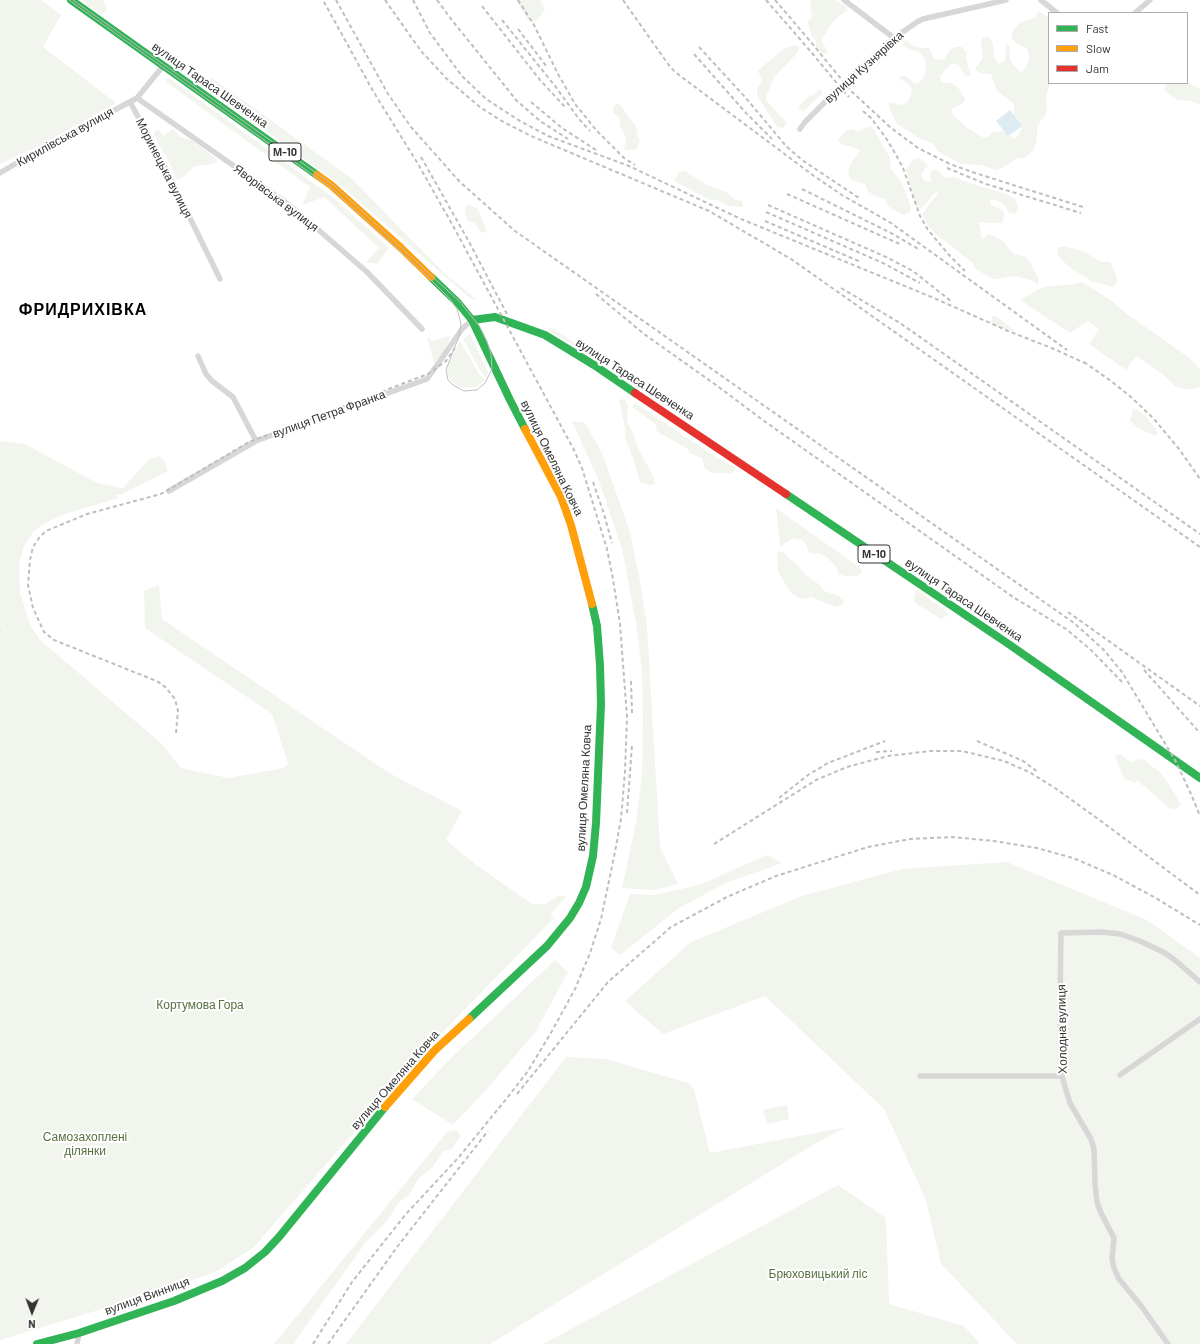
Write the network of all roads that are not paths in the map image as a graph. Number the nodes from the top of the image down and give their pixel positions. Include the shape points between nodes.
1 (71, 0) edge
2 (844, 0) edge
3 (1006, 0) edge
4 (1041, 0) edge
5 (1150, 0) edge
6 (986, 2) edge
7 (1056, 12) edge
8 (1136, 12) edge
9 (894, 38) junction
10 (163, 66) junction
11 (137, 98) junction
12 (130, 102) junction
13 (800, 129) dead end
14 (0, 173) edge
15 (220, 279) dead end
16 (472, 320) junction
17 (422, 329) dead end
18 (198, 356) dead end
19 (256, 441) junction
20 (169, 492) dead end
21 (1200, 778) edge
22 (1200, 982) edge
23 (1200, 1020) edge
24 (1120, 1075) dead end
25 (920, 1076) dead end
26 (1062, 1076) junction
27 (222, 1281) joint
28 (78, 1333) junction
29 (37, 1344) edge
30 (77, 1344) edge
31 (1168, 1344) edge

1 - 10 main road, вулиця Тараса Шевченка / М-10
2 - 9 street
3 - 6 street, вулиця Кузнярівка
4 - 7 street
5 - 8 street
6 - 9 street, вулиця Кузнярівка via 924,19
9 - 13 street, вулиця Кузнярівка via 840,87
10 - 11 street
10 - 16 main road, вулиця Тараса Шевченка / М-10 via 331,185 405,252
11 - 12 street
11 - 17 street, Яворівська вулиця via 299,213 367,272
12 - 14 street, Кирилівська вулиця
12 - 15 street, Моринецька вулиця
16 - 19 street, вулиця Петра Франка via 462,328 427,379
16 - 21 main road, вулиця Тараса Шевченка / М-10 via 495,317 545,335 618,380 1010,645
16 - 27 main road, вулиця Омеляна Ковча via 560,497 571,525 597,626 601,704 596,823 593,856 586,887 579,903 562,928 514,978 435,1050 279,1237 245,1268
18 - 19 street via 206,374 233,397
19 - 20 street, вулиця Петра Франка
22 - 26 street, Холодна вулиця via 1165,953 1140,941 1120,934 1102,932 1061,933
23 - 24 street
25 - 26 street
26 - 31 street, Холодна вулиця via 1070,1103 1091,1139 1097,1202 1114,1238 1112,1259 1118,1279
27 - 28 main road, вулиця Винниця via 174,1301
28 - 29 main road, вулиця Винниця
28 - 30 street

